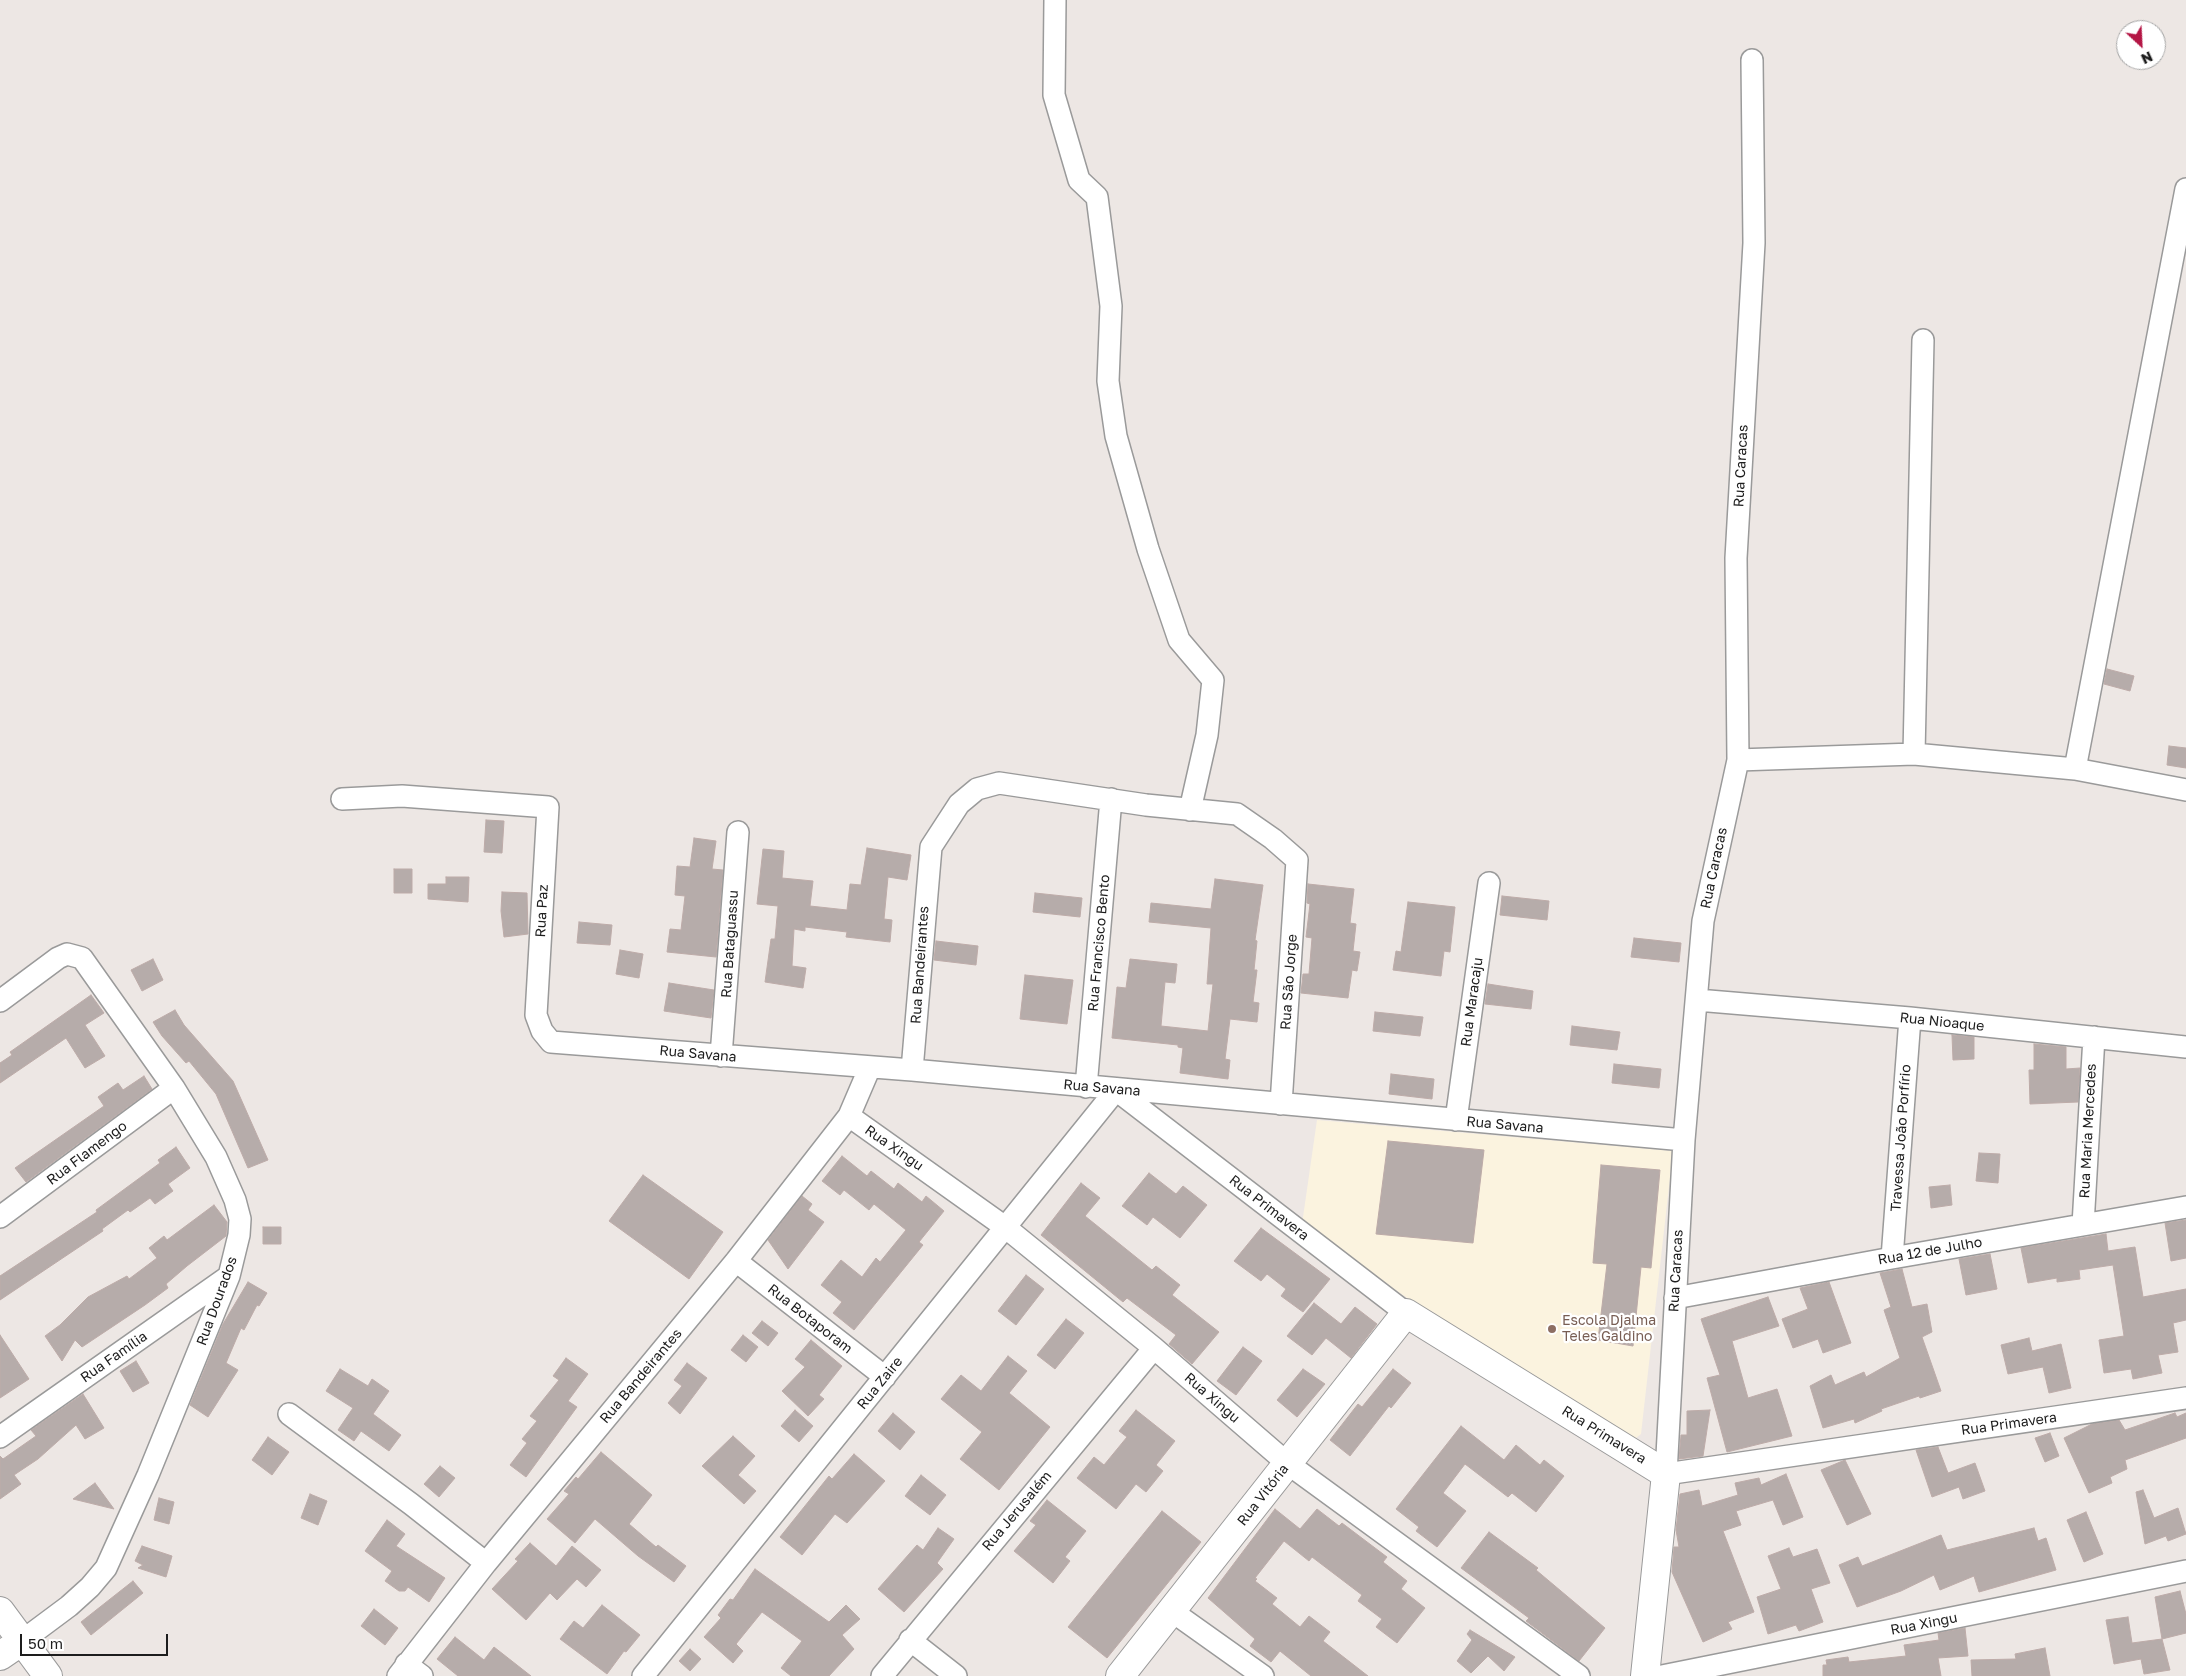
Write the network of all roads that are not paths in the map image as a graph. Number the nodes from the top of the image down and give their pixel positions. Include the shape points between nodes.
1 (1054, 0) edge
2 (1752, 60) dead end
3 (2186, 189) edge
4 (1923, 340) dead end
5 (1914, 754) junction
6 (1738, 760) junction
7 (2075, 769) junction
8 (2186, 790) edge
9 (342, 798) dead end
10 (1111, 800) junction
11 (1190, 810) junction
12 (738, 832) dead end
13 (1297, 860) joint
14 (1489, 883) dead end
15 (1698, 1000) junction
16 (0, 1001) edge
17 (536, 1015) joint
18 (1910, 1018) junction
19 (2094, 1037) junction
20 (2186, 1047) edge
21 (721, 1056) junction
22 (870, 1067) junction
23 (912, 1070) junction
24 (1086, 1087) junction
25 (174, 1088) junction
26 (1116, 1090) junction
27 (1281, 1104) junction
28 (849, 1116) junction
29 (1456, 1120) junction
30 (1684, 1140) junction
31 (2186, 1207) edge
32 (0, 1217) edge
33 (2083, 1225) junction
34 (1005, 1227) junction
35 (1892, 1258) junction
36 (736, 1261) junction
37 (229, 1276) junction
38 (1675, 1298) junction
39 (1406, 1313) junction
40 (1154, 1348) junction
41 (885, 1377) junction
42 (2186, 1398) edge
43 (289, 1414) dead end
44 (0, 1438) edge
45 (1287, 1463) junction
46 (1666, 1474) junction
47 (486, 1563) junction
48 (2186, 1571) edge
49 (0, 1611) edge
50 (1173, 1612) junction
51 (910, 1640) junction
52 (22, 1641) junction
53 (0, 1656) edge
54 (408, 1672) edge
55 (48, 1676) edge
56 (643, 1676) edge
57 (882, 1676) edge
58 (956, 1676) edge
59 (1120, 1676) edge
60 (1263, 1676) edge
61 (1579, 1676) edge
62 (1645, 1676) edge
63 (1662, 1676) edge

1 - 11 street via 1054,95 1078,180 1097,197 1111,306 1108,381 1116,436 1148,549 1179,640 1213,680 1207,735
2 - 6 street, Rua Caracas via 1754,243 1736,558
3 - 7 street
4 - 5 street
5 - 6 street
5 - 7 street
6 - 15 street, Rua Caracas via 1703,921
7 - 8 street
9 - 17 street, Rua Paz via 402,796 548,807
10 - 11 street, Rua Bandeirantes
10 - 23 street, Rua Bandeirantes via 998,784 976,789 959,804 931,847 928,859
10 - 24 street, Rua Francisco Bento
11 - 13 street, Rua Bandeirantes via 1236,814
12 - 21 street, Rua Bataguassu
13 - 27 street, Rua São Jorge
14 - 29 street, Rua Maracaju
15 - 18 street, Rua Nioaque
15 - 30 street, Rua Caracas
16 - 25 street, Rua Dourados via 58,958 74,954 88,964
17 - 21 street, Rua Savana via 551,1042
18 - 19 street, Rua Nioaque
18 - 35 street, Travessa João Porfírio
19 - 20 street, Rua Nioaque
19 - 33 street, Rua Maria Mercedes
21 - 22 street, Rua Savana
22 - 23 street, Rua Savana
22 - 28 street, Rua Bandeirantes
23 - 24 street, Rua Savana
24 - 26 street, Rua Savana
25 - 32 street, Rua Flamengo
25 - 37 street, Rua Dourados via 216,1157 235,1200 240,1219 239,1235
26 - 27 street, Rua Savana
26 - 34 street, Rua Zaire
26 - 39 street, Rua Primavera
27 - 29 street, Rua Savana
28 - 34 street, Rua Xingu
28 - 36 street, Rua Bandeirantes
29 - 30 street, Rua Savana
30 - 38 street, Rua Caracas
31 - 33 street, Rua 12 de Julho
33 - 35 street, Rua 12 de Julho
34 - 40 street, Rua Xingu
34 - 41 street, Rua Zaire
35 - 38 street, Rua 12 de Julho
36 - 41 street, Rua Botaporam
36 - 47 street, Rua Bandeirantes
37 - 44 street, Rua Família
37 - 52 street, Rua Dourados via 148,1475 106,1568 69,1606
38 - 46 street, Rua Caracas
39 - 45 street, Rua Vitória
39 - 46 street, Rua Primavera
40 - 45 street, Rua Xingu
40 - 51 street, Rua Jerusalém
41 - 56 street, Rua Zaire
42 - 46 street, Rua Primavera
43 - 47 street
45 - 50 street, Rua Vitória
45 - 61 street, Rua Xingu
46 - 62 street, Rua Caracas
47 - 54 street, Rua Bandeirantes
48 - 63 street, Rua Xingu
49 - 52 street
50 - 59 street, Rua Vitória
50 - 60 street
51 - 57 street, Rua Jerusalém
51 - 58 street
52 - 53 street
52 - 55 street

